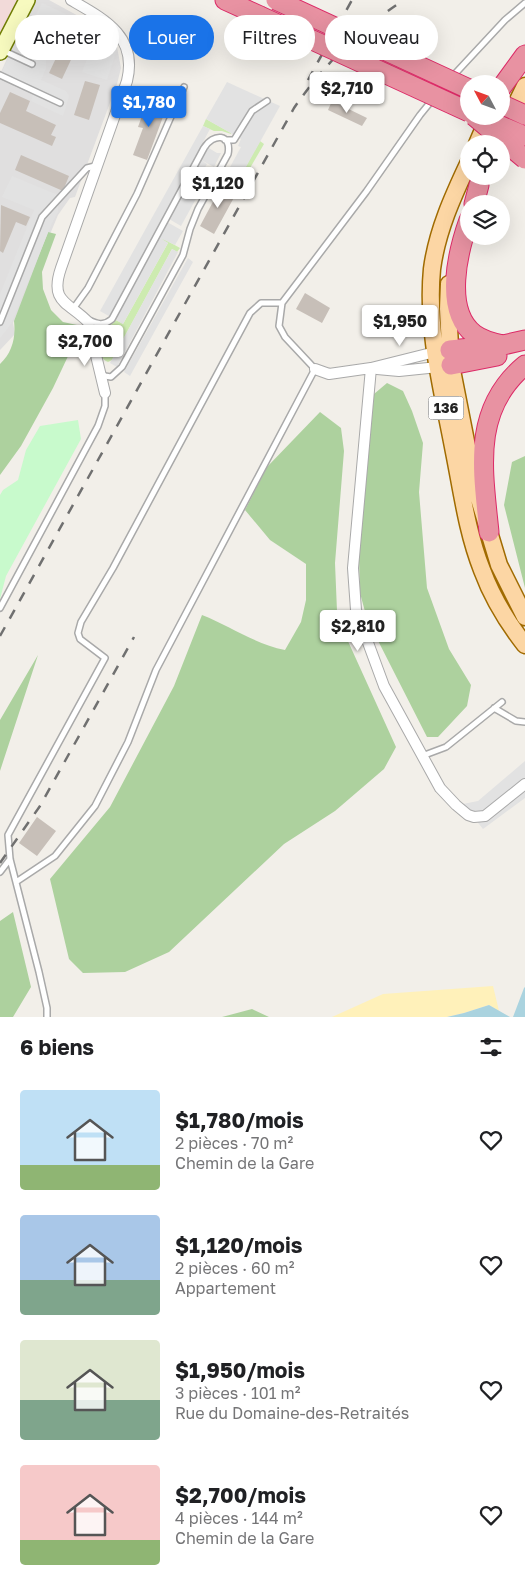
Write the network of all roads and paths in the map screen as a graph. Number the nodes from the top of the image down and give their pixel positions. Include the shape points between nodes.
1 (27, 0) edge
2 (71, 0) edge
3 (225, 0) edge
4 (276, 0) edge
5 (525, 3) edge
6 (525, 44) edge
7 (1, 51) edge
8 (525, 55) edge
9 (32, 64) dead end
10 (0, 75) edge
11 (506, 75) edge
12 (510, 75) edge
13 (460, 85) edge
14 (444, 86) dead end
15 (525, 86) edge
16 (184, 87) dead end
17 (438, 94) dead end
18 (267, 101) dead end
19 (60, 103) dead end
20 (460, 108) edge
21 (510, 108) edge
22 (525, 115) edge
23 (485, 125) edge
24 (500, 125) edge
25 (501, 135) edge
26 (525, 136) edge
27 (225, 140) junction
28 (525, 159) edge
29 (95, 166) junction
30 (460, 183) edge
31 (460, 230) edge
32 (462, 245) edge
33 (282, 303) junction
34 (72, 310) junction
35 (85, 318) junction
36 (0, 322) edge
37 (525, 340) edge
38 (503, 345) junction
39 (525, 350) edge
40 (444, 358) junction
41 (525, 365) edge
42 (371, 368) junction
43 (314, 369) junction
44 (99, 370) junction
45 (105, 393) joint
46 (489, 532) junction
47 (0, 608) edge
48 (525, 617) edge
49 (525, 645) edge
50 (502, 702) dead end
51 (494, 708) junction
52 (525, 722) edge
53 (422, 756) junction
54 (525, 784) edge
55 (10, 859) junction
56 (0, 872) edge
57 (16, 882) junction
58 (47, 1017) edge

1 - 7 street
2 - 29 street via 111,25 123,40 130,66
3 - 20 highway, bridge
4 - 13 highway, bridge
5 - 14 lane via 499,26
6 - 11 main road
7 - 9 lane
8 - 12 highway
10 - 19 lane
15 - 25 main road
16 - 34 lane via 138,194 88,288
17 - 33 lane
18 - 27 lane via 252,110 236,138
21 - 22 highway, bridge
23 - 28 highway, bridge
24 - 26 highway, bridge
27 - 35 lane via 215,138 204,148 112,319 101,324
27 - 44 lane via 229,146 228,154 195,216 183,255 122,367 114,375 105,376
29 - 34 street via 57,278 58,293
29 - 36 lane via 87,168 42,217
30 - 40 main road, 136 via 436,247 431,291
31 - 40 main road, 136 via 451,267
32 - 38 highway via 456,274 456,297 462,320 473,334
33 - 43 lane via 278,326
33 - 55 lane via 261,303 250,313 81,622 80,639 105,658 10,830 7,840
34 - 35 street
35 - 44 street via 91,327
37 - 38 highway
38 - 40 highway
39 - 40 highway
40 - 42 street
40 - 42 street via 399,371
40 - 46 main road, 136
40 - 49 main road, 136 via 470,534 501,610
41 - 46 highway via 496,399 487,426 482,470
42 - 43 street via 329,374
42 - 53 street via 352,568 356,610 384,686
43 - 57 lane via 156,670 128,742 95,806 55,856
44 - 45 street
45 - 47 lane via 98,426
46 - 48 main road, 136 via 499,565
50 - 51 lane
51 - 52 lane via 516,721
51 - 53 lane via 446,747
53 - 54 street via 440,788 456,805 474,817 485,816
55 - 56 lane
55 - 57 lane
57 - 58 lane

